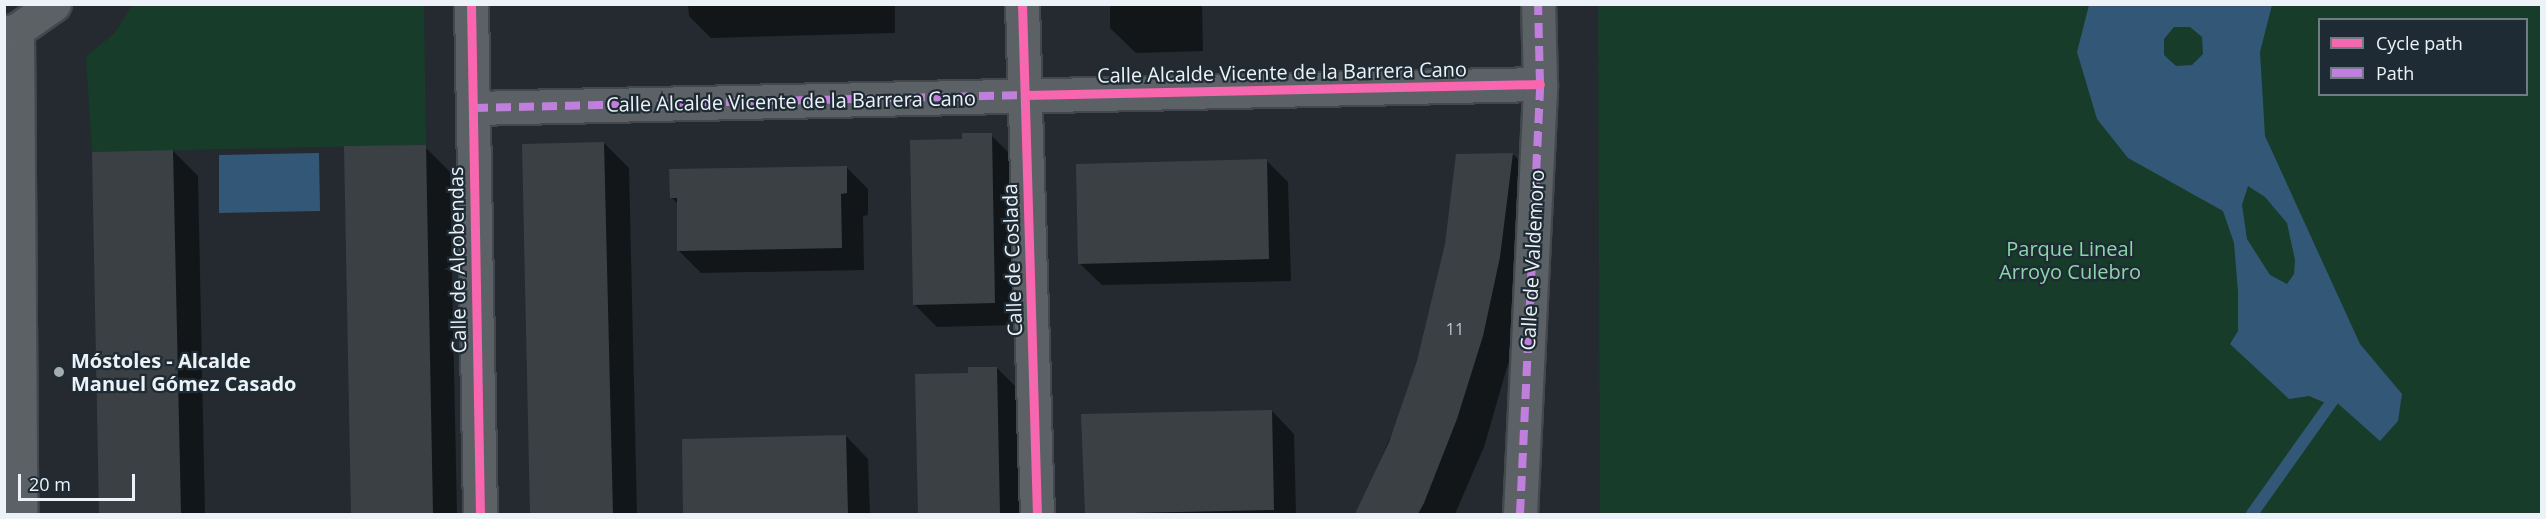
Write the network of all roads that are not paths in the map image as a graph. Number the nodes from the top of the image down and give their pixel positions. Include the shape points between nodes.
1 (54, 4) edge
2 (471, 4) edge
3 (1022, 4) edge
4 (1538, 4) edge
5 (11, 31) edge
6 (1540, 84) junction
7 (1025, 95) junction
8 (473, 108) junction
9 (20, 514) edge
10 (480, 514) edge
11 (1037, 514) edge
12 (1520, 514) edge

1 - 5 street
2 - 8 street, Calle de Alcobendas
3 - 7 street, Calle de Coslada
4 - 6 street, Calle de Valdemoro
5 - 9 street
6 - 7 street, Calle Alcalde Vicente de la Barrera Cano
6 - 12 street, Calle de Valdemoro
7 - 8 street, Calle Alcalde Vicente de la Barrera Cano
7 - 11 street, Calle de Coslada
8 - 10 street, Calle de Alcobendas

